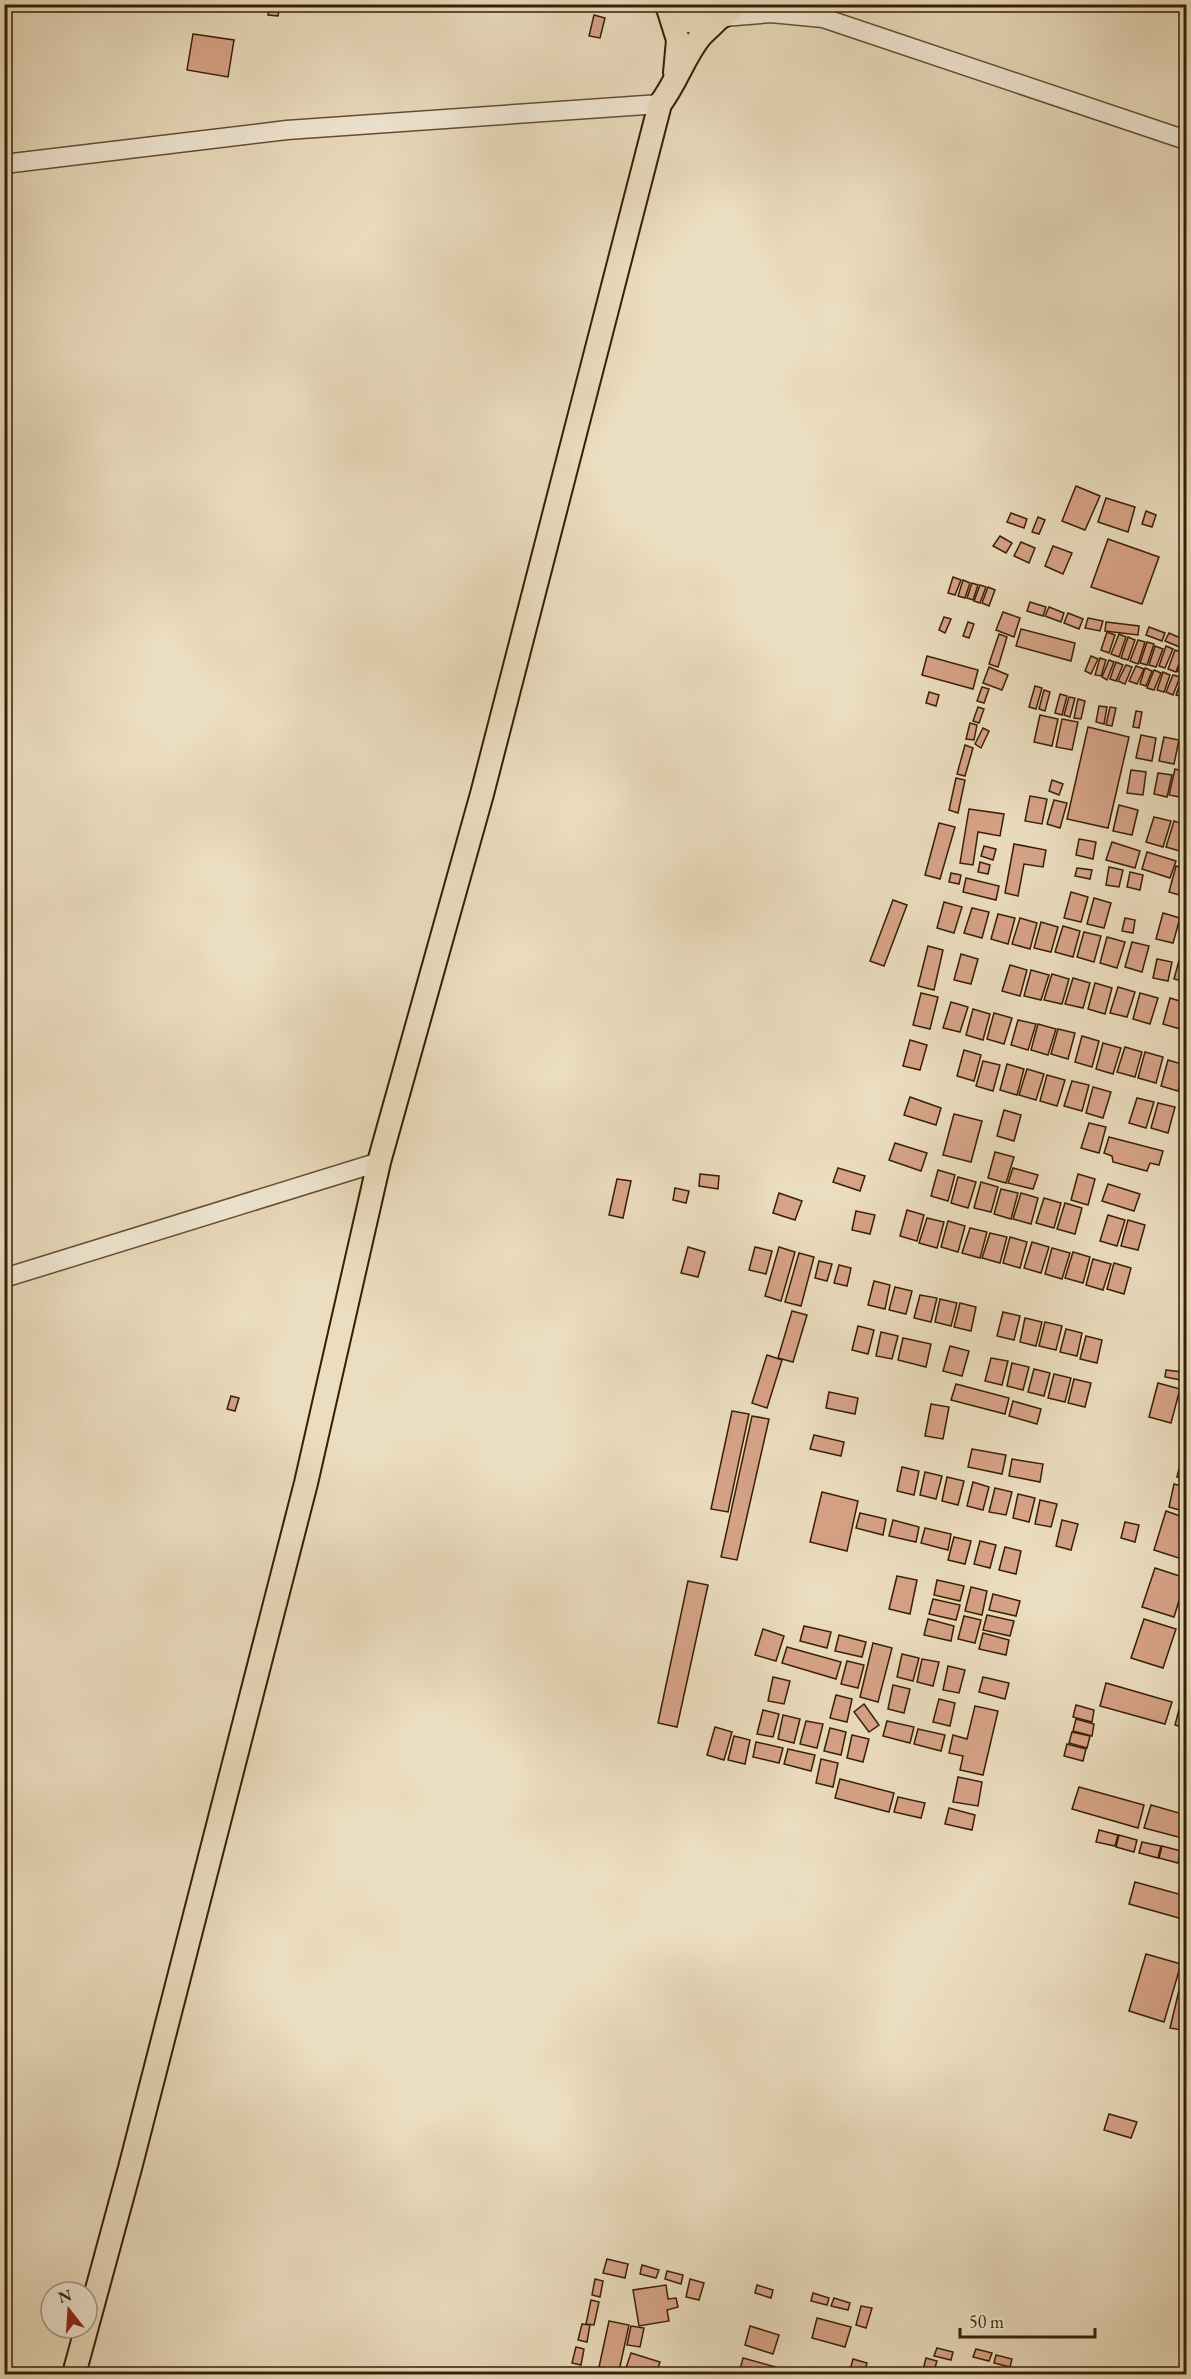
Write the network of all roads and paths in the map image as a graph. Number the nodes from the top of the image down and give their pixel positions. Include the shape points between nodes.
1 (801, 4) edge
2 (667, 6) edge
3 (726, 14) edge
4 (823, 18) junction
5 (667, 95) junction
6 (1186, 140) edge
7 (4, 164) edge
8 (379, 1162) junction
9 (4, 1278) edge
10 (75, 2374) edge

1 - 4 street
2 - 3 main road via 678,17 691,22 704,23
2 - 5 main road via 678,40
3 - 4 street
3 - 5 main road via 700,38
4 - 6 street
5 - 7 street via 287,130
5 - 8 main road via 488,771
8 - 9 street
8 - 10 main road via 306,1483

